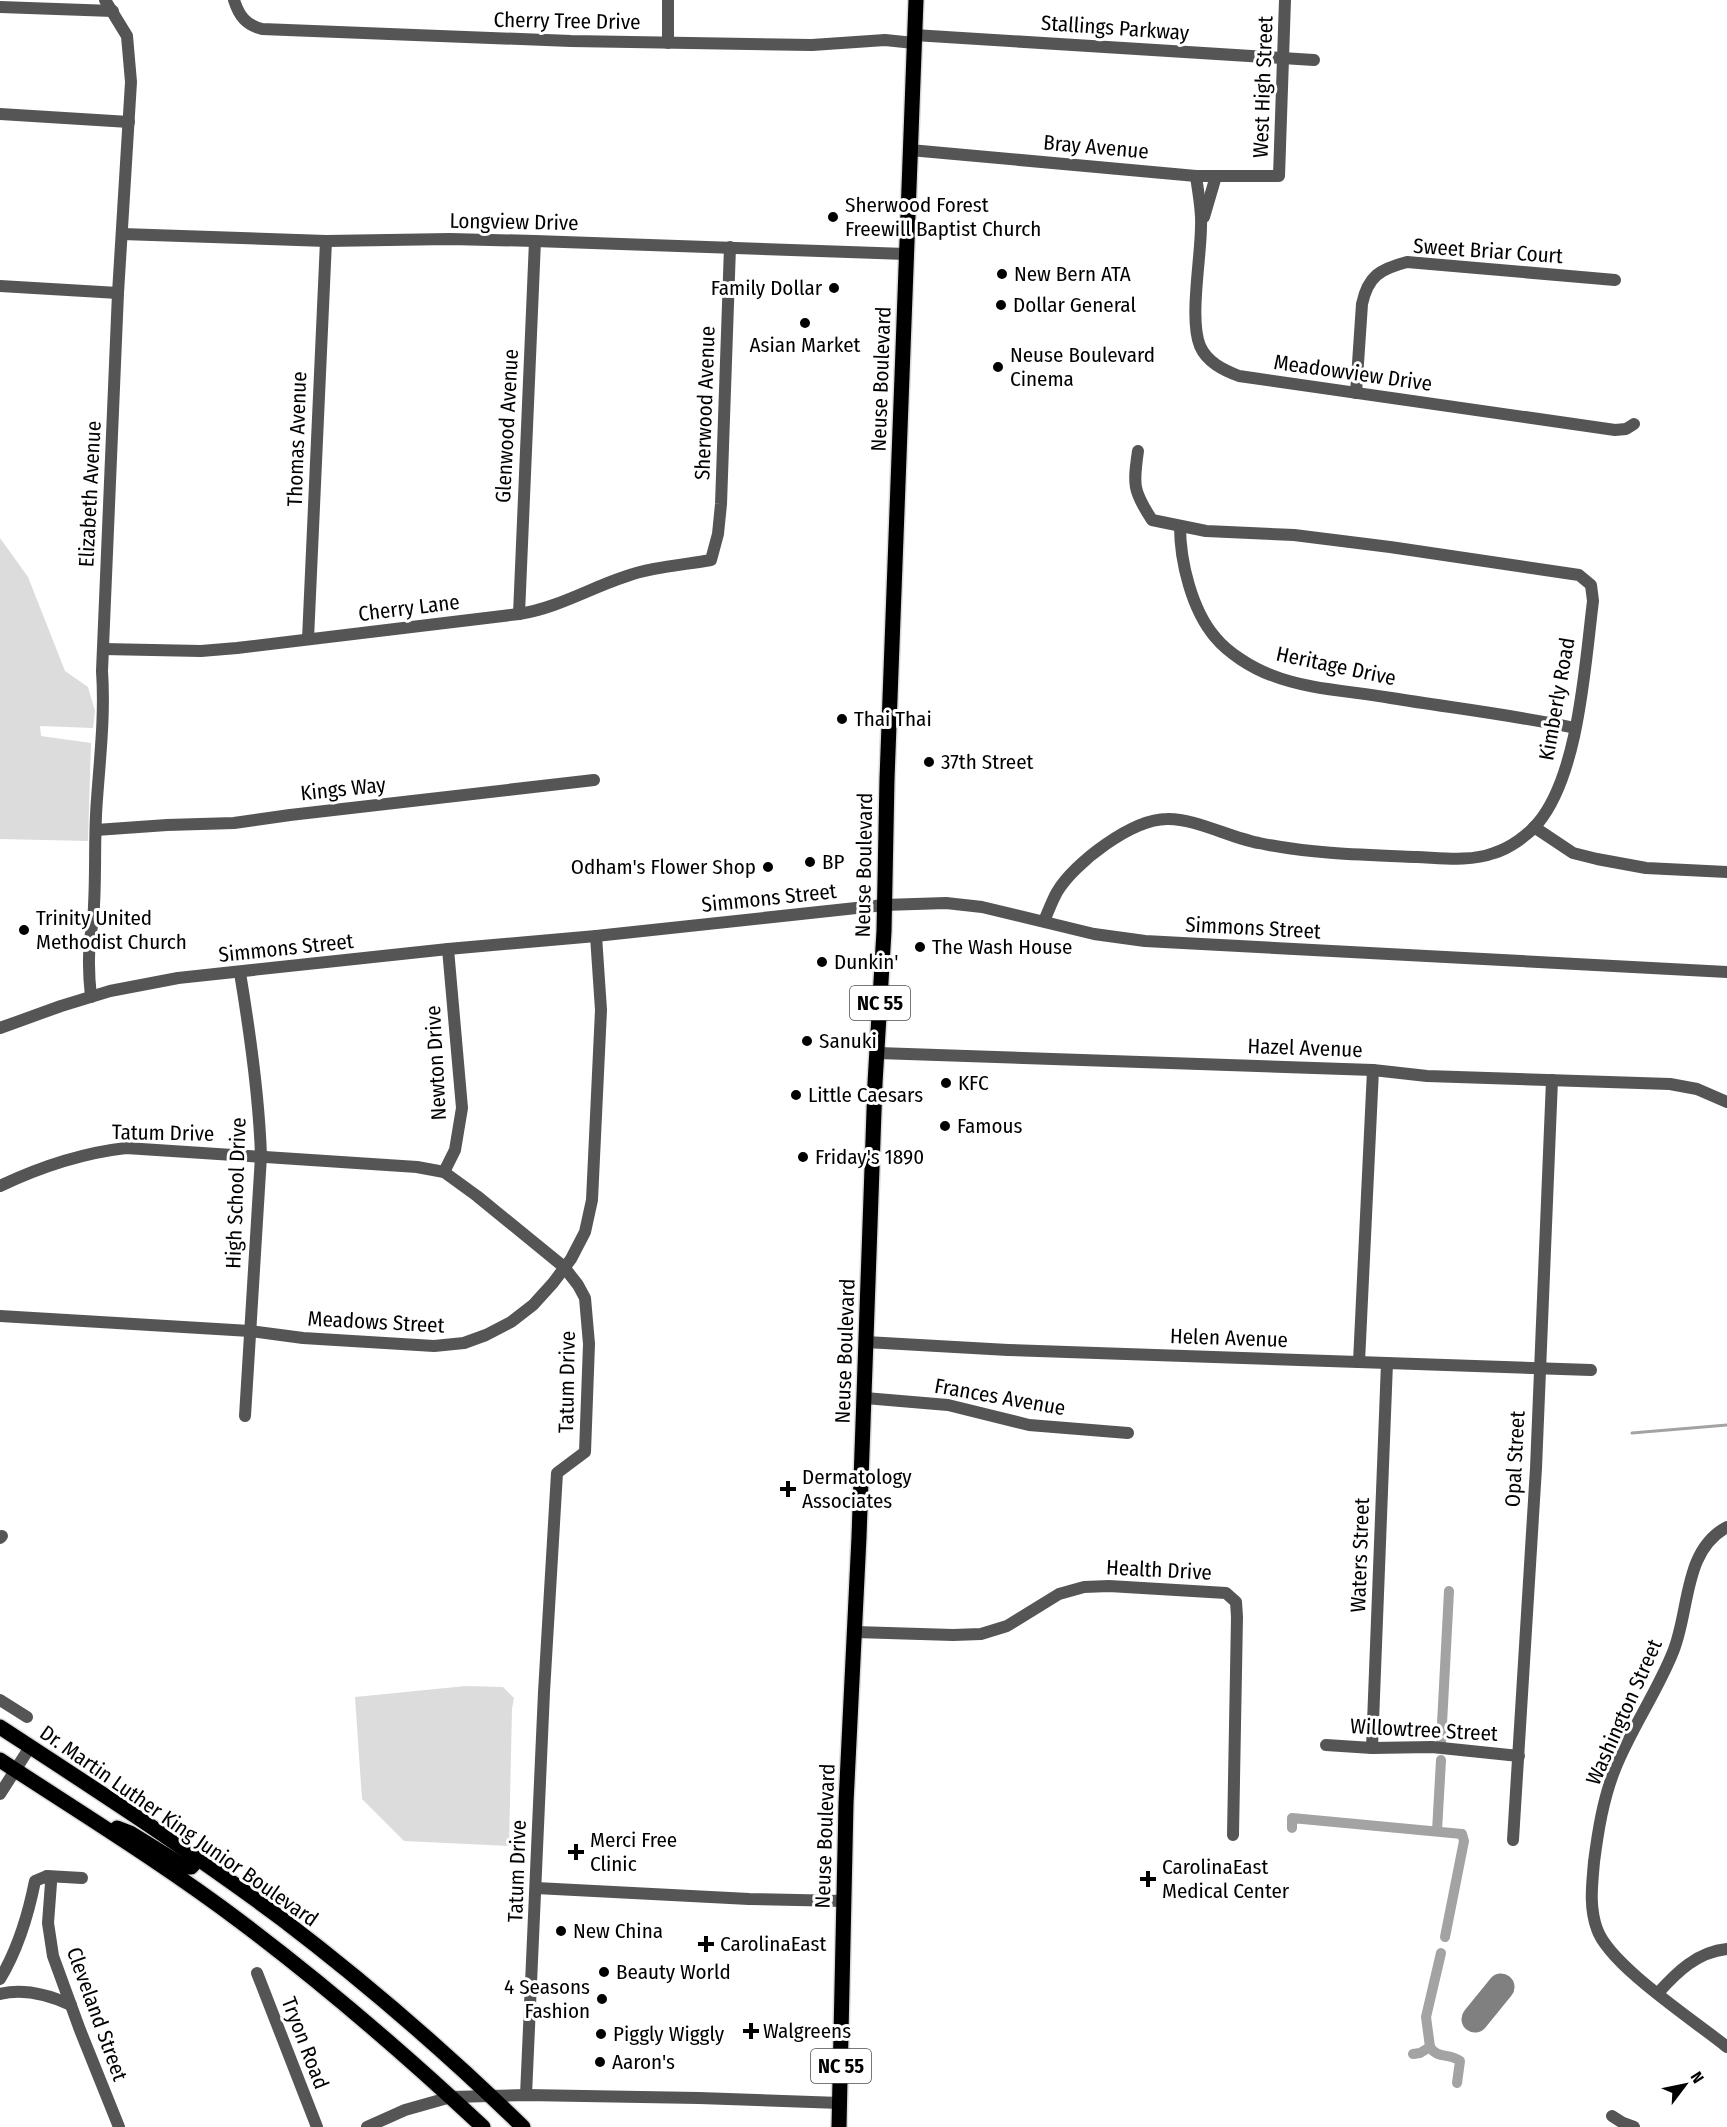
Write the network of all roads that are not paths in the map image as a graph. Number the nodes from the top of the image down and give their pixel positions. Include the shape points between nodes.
1 (105, 0) edge
2 (234, 0) edge
3 (668, 0) edge
4 (916, 0) edge
5 (1285, 0) edge
6 (0, 7) edge
7 (113, 11) junction
8 (914, 39) junction
9 (668, 43) junction
10 (1284, 58) junction
11 (1314, 60) dead end
12 (0, 114) edge
13 (129, 122) junction
14 (910, 150) junction
15 (1196, 176) junction
16 (1216, 176) junction
17 (1279, 176) joint
18 (1202, 224) junction
19 (122, 234) junction
20 (326, 241) junction
21 (535, 241) junction
22 (730, 247) junction
23 (906, 254) junction
24 (1615, 280) dead end
25 (0, 286) edge
26 (118, 293) junction
27 (1356, 393) junction
28 (1634, 424) dead end
29 (1138, 451) dead end
30 (1180, 526) junction
31 (711, 560) joint
32 (519, 614) junction
33 (308, 639) junction
34 (103, 649) junction
35 (1575, 728) junction
36 (594, 780) dead end
37 (1534, 827) junction
38 (96, 830) junction
39 (1727, 872) edge
40 (884, 905) junction
41 (1044, 921) junction
42 (596, 936) junction
43 (448, 949) junction
44 (1727, 972) edge
45 (240, 973) junction
46 (91, 997) junction
47 (0, 1028) edge
48 (878, 1053) junction
49 (1373, 1070) junction
50 (1552, 1080) junction
51 (1727, 1102) edge
52 (261, 1156) junction
53 (444, 1172) junction
54 (0, 1186) edge
55 (564, 1267) junction
56 (0, 1316) edge
57 (250, 1331) junction
58 (866, 1342) junction
59 (1359, 1362) junction
60 (1387, 1363) junction
61 (1540, 1368) junction
62 (1591, 1370) dead end
63 (866, 1398) junction
64 (245, 1416) dead end
65 (1128, 1433) dead end
66 (1727, 1527) edge
67 (855, 1632) junction
68 (0, 1700) edge
69 (27, 1717) dead end
70 (0, 1727) edge
71 (1326, 1744) dead end
72 (30, 1747) junction
73 (1372, 1748) junction
74 (1519, 1756) junction
75 (0, 1760) edge
76 (15, 1770) junction
77 (0, 1794) edge
78 (74, 1808) junction
79 (1233, 1835) dead end
80 (1513, 1840) dead end
81 (198, 1859) junction
82 (47, 1876) junction
83 (82, 1878) dead end
84 (536, 1888) junction
85 (843, 1901) junction
86 (1727, 1949) edge
87 (257, 1973) dead end
88 (0, 1979) edge
89 (1658, 1993) junction
90 (0, 1994) edge
91 (71, 2005) junction
92 (1727, 2047) edge
93 (490, 2095) junction
94 (526, 2095) junction
95 (451, 2097) junction
96 (840, 2103) junction
97 (1611, 2115) dead end
98 (119, 2127) edge
99 (317, 2127) edge
100 (367, 2127) edge
101 (483, 2127) edge
102 (523, 2127) edge
103 (839, 2127) edge
104 (1634, 2127) edge

1 - 7 street, Elizabeth Avenue
2 - 9 street, Cherry Tree Drive via 242,18 250,26 262,29
3 - 9 street
4 - 8 main road, Neuse Boulevard / NC 55
5 - 10 street, West High Street
6 - 7 street
7 - 13 street, Elizabeth Avenue via 127,36
8 - 9 street, Cherry Tree Drive via 812,45
8 - 10 street, Stallings Parkway
8 - 14 main road, Neuse Boulevard / NC 55
10 - 11 street, Stallings Parkway
10 - 17 street, West High Street
12 - 13 street
13 - 19 street, Elizabeth Avenue
14 - 15 street, Bray Avenue
14 - 23 main road, Neuse Boulevard / NC 55
15 - 16 street, Bray Avenue
15 - 18 street, Meadowview Drive
16 - 17 street, Bray Avenue
16 - 18 street, Meadowview Drive
18 - 27 street, Meadowview Drive via 1195,330 1208,359 1239,376
19 - 20 street, Longview Drive
19 - 26 street, Elizabeth Avenue
20 - 21 street, Longview Drive
20 - 33 street, Thomas Avenue
21 - 22 street, Longview Drive
21 - 32 street, Glenwood Avenue
22 - 23 street, Longview Drive
22 - 31 street, Sherwood Avenue via 721,504
23 - 40 main road, Neuse Boulevard / NC 55
24 - 27 street, Sweet Briar Court via 1407,262 1389,267 1372,277 1365,290
25 - 26 street
26 - 34 street, Elizabeth Avenue
27 - 28 street, Meadowview Drive via 1615,429
29 - 30 street via 1134,480 1140,501 1152,520
30 - 35 street, Heritage Drive via 1192,596 1214,637 1270,675 1292,682
30 - 35 street, Kimberly Road via 1401,548 1579,575 1591,585 1593,601
31 - 32 street, Cherry Lane via 625,576 562,603
32 - 33 street, Cherry Lane
33 - 34 street, Cherry Lane via 201,651
34 - 38 street, Elizabeth Avenue
35 - 37 street, Kimberly Road via 1566,768 1554,797
36 - 38 street, Kings Way via 234,823
37 - 39 street via 1573,853 1597,859 1647,868
37 - 41 street, Kimberly Road via 1517,842 1493,854 1465,858 1290,849 1167,819 1139,824 1073,872 1057,892
38 - 46 street, Elizabeth Avenue
40 - 41 street, Simmons Street via 962,904
40 - 42 street, Simmons Street
40 - 48 main road, Neuse Boulevard / NC 55
41 - 44 street, Simmons Street via 1094,934 1153,942
42 - 43 street, Simmons Street
42 - 55 street, Meadows Street via 601,1010 592,1200 585,1232
43 - 45 street, Simmons Street
43 - 53 street, Newton Drive via 462,1108 455,1150
45 - 46 street, Simmons Street via 149,982
45 - 52 street, High School Drive via 251,1040
46 - 47 street, Simmons Street
48 - 49 street, Hazel Avenue
48 - 58 main road, Neuse Boulevard / NC 55
49 - 50 street, Hazel Avenue
49 - 59 street
50 - 51 street, Hazel Avenue via 1670,1084 1697,1089
50 - 61 street, Opal Street
52 - 53 street, Tatum Drive
52 - 54 street, Tatum Drive via 116,1149 29,1172
52 - 57 street, High School Drive
53 - 55 street, Tatum Drive
55 - 57 street, Meadows Street via 553,1284 511,1323 464,1343 401,1345
55 - 84 street, Tatum Drive via 585,1298 587,1312 585,1452 557,1473
56 - 57 street, Meadows Street
57 - 64 street, High School Drive
58 - 59 street, Helen Avenue
58 - 63 main road, Neuse Boulevard / NC 55
59 - 60 street, Helen Avenue
60 - 61 street, Helen Avenue
60 - 73 street, Waters Street
61 - 62 street, Helen Avenue
61 - 74 street, Opal Street
63 - 65 street, Frances Avenue via 948,1405 1029,1425
63 - 67 main road, Neuse Boulevard / NC 55
66 - 89 street, Washington Street via 1712,1537 1698,1558 1678,1640 1615,1769 1597,1842 1591,1906 1598,1932 1618,1960
67 - 79 street, Health Drive via 981,1634 1007,1626 1059,1594 1084,1587 1226,1593 1236,1602 1237,1617
67 - 85 main road, Neuse Boulevard / NC 55
68 - 69 street
70 - 72 main road, Dr. Martin Luther King Junior Boulevard
71 - 73 street, Willowtree Street
72 - 76 street
72 - 81 main road, Dr. Martin Luther King Junior Boulevard
73 - 74 street, Willowtree Street via 1432,1747
74 - 80 street, Opal Street
75 - 76 main road, Dr. Martin Luther King Junior Boulevard
76 - 77 street
76 - 78 main road, Dr. Martin Luther King Junior Boulevard
78 - 81 main road via 130,1833 185,1867 191,1867
78 - 95 main road, Dr. Martin Luther King Junior Boulevard via 241,1922 320,1983
81 - 93 main road, Dr. Martin Luther King Junior Boulevard via 345,1970
82 - 83 street
82 - 88 street via 36,1881 15,1952
82 - 91 street, Cleveland Street via 51,1883 48,1923 53,1956
84 - 85 street
84 - 94 street, Tatum Drive
85 - 96 main road, Neuse Boulevard / NC 55
86 - 89 street via 1694,1960
87 - 99 street, Tryon Road
89 - 92 street, Washington Street
90 - 91 street via 39,1994
91 - 98 street, Cleveland Street
93 - 94 street
93 - 95 street
93 - 102 main road, Dr. Martin Luther King Junior Boulevard
94 - 96 street
95 - 100 street via 405,2110
95 - 101 main road, Dr. Martin Luther King Junior Boulevard
96 - 103 main road, Neuse Boulevard / NC 55
97 - 104 street

